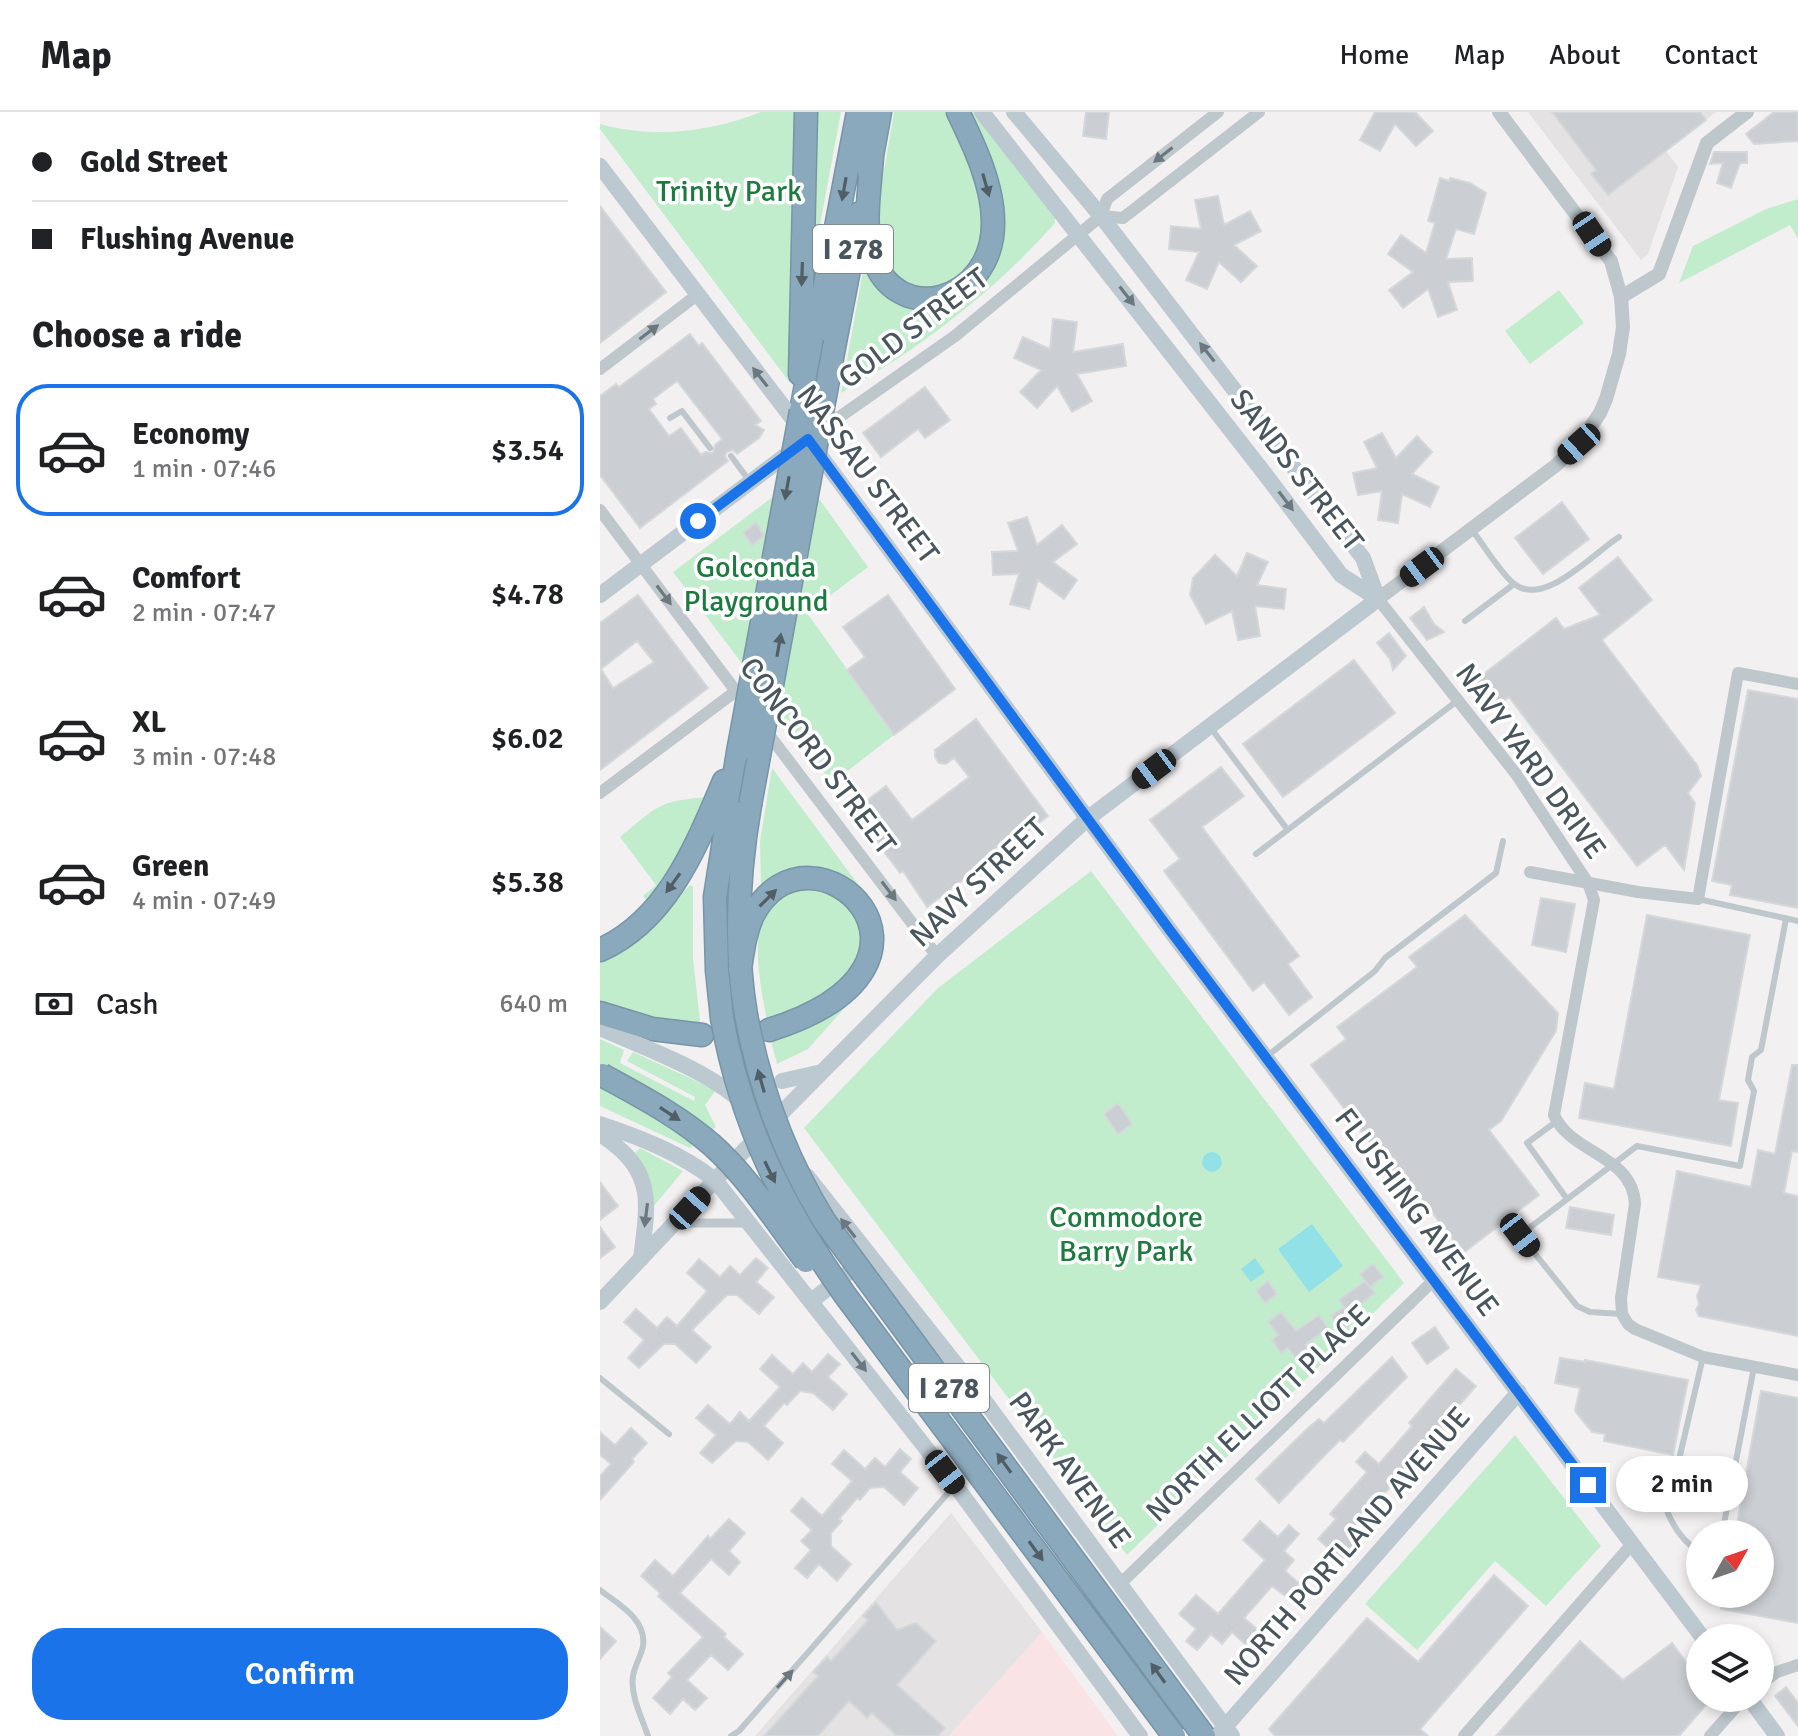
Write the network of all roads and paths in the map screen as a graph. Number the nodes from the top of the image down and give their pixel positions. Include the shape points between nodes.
1 (806, 112) edge
2 (858, 112) edge
3 (880, 112) edge
4 (958, 112) edge
5 (982, 112) edge
6 (1014, 112) edge
7 (1218, 112) edge
8 (1259, 112) edge
9 (1499, 112) edge
10 (1747, 112) edge
11 (872, 157) junction
12 (600, 166) edge
13 (1101, 216) junction
14 (1078, 234) junction
15 (697, 295) junction
16 (1621, 297) junction
17 (817, 338) junction
18 (600, 369) edge
19 (670, 418) dead end
20 (808, 439) junction
21 (710, 448) dead end
22 (731, 456) dead end
23 (750, 482) junction
24 (600, 510) edge
25 (1471, 529) junction
26 (1619, 537) dead end
27 (640, 565) junction
28 (1514, 584) junction
29 (600, 595) edge
30 (1378, 599) junction
31 (1465, 621) dead end
32 (1798, 684) edge
33 (736, 691) junction
34 (1457, 701) junction
35 (1210, 726) junction
36 (600, 793) edge
37 (732, 802) junction
38 (1087, 819) junction
39 (1287, 829) junction
40 (1503, 841) dead end
41 (1256, 854) dead end
42 (1530, 872) dead end
43 (1588, 883) junction
44 (1698, 899) junction
45 (1786, 919) junction
46 (1798, 921) edge
47 (600, 950) edge
48 (937, 956) junction
49 (740, 969) junction
50 (600, 1013) edge
51 (600, 1028) edge
52 (769, 1030) dead end
53 (702, 1035) dead end
54 (1265, 1057) junction
55 (694, 1070) junction
56 (823, 1072) junction
57 (601, 1074) edge
58 (711, 1074) dead end
59 (782, 1081) dead end
60 (1557, 1121) junction
61 (600, 1124) edge
62 (770, 1128) junction
63 (600, 1133) edge
64 (1613, 1164) junction
65 (715, 1180) junction
66 (1567, 1199) junction
67 (676, 1223) junction
68 (749, 1223) junction
69 (871, 1256) junction
70 (641, 1259) junction
71 (1434, 1280) junction
72 (811, 1301) junction
73 (600, 1302) edge
74 (1622, 1314) junction
75 (889, 1354) junction
76 (1703, 1357) junction
77 (1754, 1367) junction
78 (1798, 1375) edge
79 (600, 1378) edge
80 (1519, 1392) junction
81 (983, 1399) junction
82 (669, 1434) dead end
83 (925, 1446) junction
84 (1631, 1471) dead end
85 (1674, 1480) junction
86 (955, 1485) junction
87 (1725, 1520) edge
88 (1686, 1540) edge
89 (1632, 1544) junction
90 (1119, 1585) junction
91 (600, 1590) edge
92 (1692, 1624) edge
93 (1792, 1666) edge
94 (1774, 1676) edge
95 (1733, 1712) edge
96 (1757, 1712) edge
97 (1219, 1734) edge
98 (648, 1736) edge
99 (731, 1736) edge
100 (1140, 1736) edge
101 (1174, 1736) edge
102 (1464, 1736) edge
103 (1710, 1736) edge
104 (1777, 1736) edge

1 -> 17 highway
2 -> 17 highway, I 278
3 - 11 highway, I 278
4 -> 11 highway via 983,173 993,224 979,273 952,294 912,296 890,284 876,265 869,242
5 - 14 main road, SANDS STREET
6 - 13 main road, SANDS STREET
7 -> 13 street, GOLD STREET via 1107,199
8 - 13 street, GOLD STREET via 1123,218
9 - 16 street, NAVY STREET via 1611,261
10 - 16 street via 1707,143 1659,274
11 - 17 highway, I 278
12 - 15 main road, NASSAU STREET
13 - 14 street, GOLD STREET
30 -> 13 main road, SANDS STREET via 1363,558
14 - 20 street, GOLD STREET via 955,336
14 -> 30 main road, SANDS STREET via 1341,575
18 -> 15 street
20 -> 15 main road, NASSAU STREET
16 - 25 street, NAVY STREET via 1619,354 1600,413 1579,444 1555,466
37 -> 17 highway, I 278, bridge
17 -> 37 highway, bridge
19 - 21 lane via 682,411
20 - 23 main road, GOLD STREET
20 - 38 main road, NASSAU STREET
22 - 23 lane
23 - 27 main road, GOLD STREET
24 - 27 street, CONCORD STREET
25 - 28 lane
25 - 30 street, NAVY STREET
26 - 28 lane via 1551,588 1532,592
27 - 29 main road, GOLD STREET
27 -> 33 street, CONCORD STREET
28 - 31 lane
30 - 34 street, NAVY YARD DRIVE
30 - 35 main road, NAVY STREET
32 - 44 street via 1738,673
33 - 36 street
33 -> 48 street, CONCORD STREET
34 - 39 lane
34 - 43 street, NAVY YARD DRIVE via 1524,784
35 - 38 main road, NAVY STREET
35 - 39 lane
37 -> 47 highway via 635,927
37 - 49 highway, I 278
37 -> 75 highway, I 278, bridge via 715,897 717,970 742,1105 765,1163 823,1263
38 - 48 main road, NAVY STREET
38 - 54 main road, FLUSHING AVENUE
39 - 41 lane
40 - 54 lane via 1496,873
42 - 43 street
43 - 44 street
43 - 60 street, NAVY YARD DRIVE via 1594,900
44 - 45 lane
45 - 46 lane
45 - 64 lane via 1761,1050 1752,1057 1748,1080 1754,1091 1740,1166 1637,1146
48 - 56 main road, NAVY STREET
49 -> 52 highway via 754,913 787,883 812,879 838,884 868,916 870,955 855,983 824,1006
97 -> 49 highway, I 278, bridge via 825,1222 776,1127 758,1070
50 - 53 highway via 652,1029
51 - 55 main road
54 - 71 main road, FLUSHING AVENUE
55 - 58 main road
55 - 62 main road, PARK AVENUE via 729,1089
56 - 59 main road
56 - 62 main road, NAVY STREET
57 -> 75 highway, bridge via 674,1116 725,1157 828,1290
60 - 64 street via 1572,1138
60 - 66 lane via 1527,1143
61 - 65 main road via 677,1154
62 - 65 main road, NAVY STREET
69 -> 62 main road, PARK AVENUE
63 -> 70 main road via 636,1167 646,1188
64 - 66 lane
64 - 74 street via 1628,1178 1635,1197
65 - 67 main road, NAVY STREET
65 - 68 main road
66 - 74 lane via 1520,1235 1577,1306
67 - 68 street
67 - 70 main road, NAVY STREET
68 - 72 main road
69 - 72 main road
69 - 81 main road, PARK AVENUE
70 - 73 main road, NAVY STREET
71 - 80 main road, FLUSHING AVENUE
71 - 90 street, NORTH ELLIOTT PLACE
72 -> 83 main road
74 - 76 street via 1635,1329
75 -> 101 highway, I 278, bridge
76 - 77 street
76 - 85 lane
77 - 78 street
77 - 87 lane
79 - 82 lane
80 - 89 main road, FLUSHING AVENUE
80 - 97 main road, NORTH PORTLAND AVENUE
81 - 83 main road
81 - 90 main road, PARK AVENUE
83 - 86 main road
84 - 85 lane
85 - 88 lane via 1667,1511
99 -> 86 lane
86 - 100 main road
89 - 92 main road, FLUSHING AVENUE
89 - 102 street
90 - 97 main road, PARK AVENUE
91 - 98 lane via 643,1630 633,1678
93 - 94 street
95 - 103 street
96 - 104 main road

